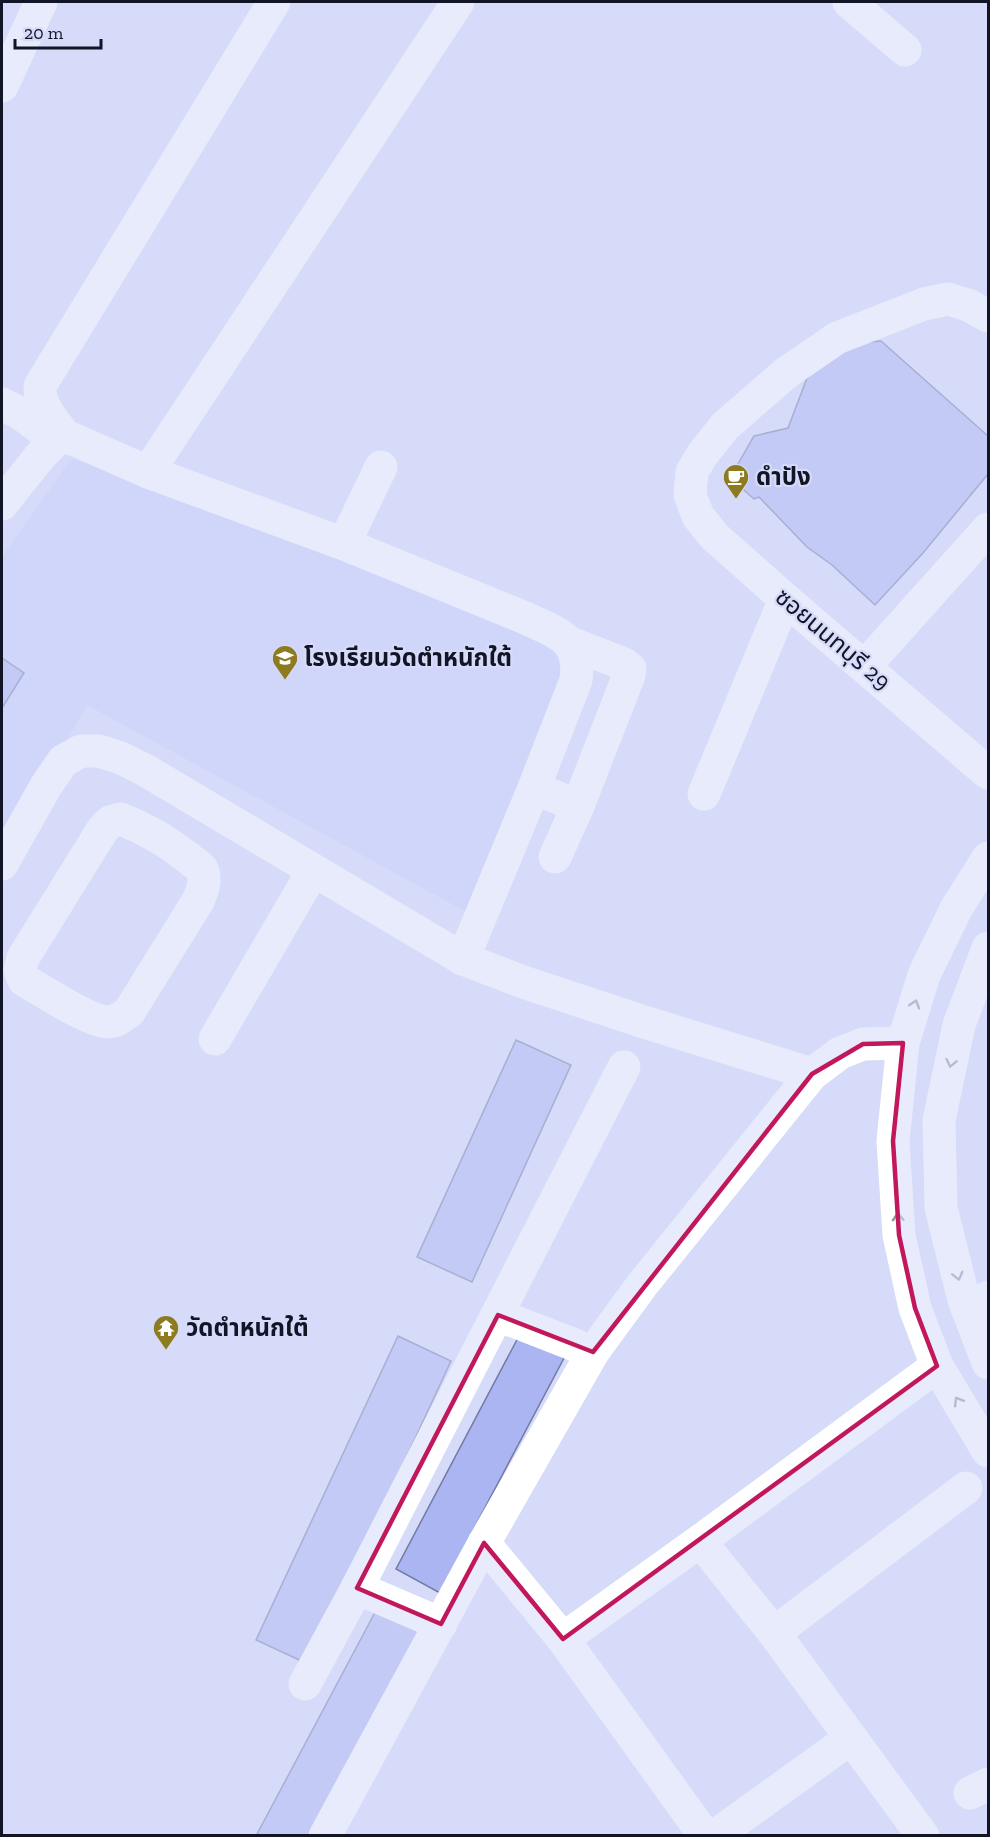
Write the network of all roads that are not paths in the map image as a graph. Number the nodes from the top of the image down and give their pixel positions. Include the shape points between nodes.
1 (40, 2) edge
2 (274, 2) edge
3 (458, 2) edge
4 (849, 2) edge
5 (905, 50) dead end
6 (2, 86) edge
7 (988, 316) edge
8 (2, 404) edge
9 (61, 439) junction
10 (381, 467) dead end
11 (148, 472) junction
12 (2, 504) edge
13 (988, 529) edge
14 (344, 544) junction
15 (785, 599) junction
16 (597, 653) junction
17 (865, 666) junction
18 (988, 773) edge
19 (704, 794) dead end
20 (556, 797) junction
21 (195, 801) junction
22 (167, 841) junction
23 (555, 857) dead end
24 (988, 858) edge
25 (2, 864) edge
26 (314, 871) junction
27 (988, 948) edge
28 (464, 959) junction
29 (215, 1039) dead end
30 (903, 1043) junction
31 (624, 1067) dead end
32 (812, 1074) junction
33 (978, 1303) edge
34 (498, 1315) junction
35 (593, 1352) junction
36 (988, 1363) edge
37 (937, 1366) junction
38 (988, 1450) edge
39 (966, 1488) dead end
40 (700, 1541) junction
41 (484, 1543) junction
42 (357, 1588) junction
43 (441, 1624) junction
44 (774, 1633) junction
45 (563, 1640) junction
46 (305, 1684) dead end
47 (851, 1738) junction
48 (325, 1836) edge
49 (705, 1836) edge
50 (715, 1836) edge
51 (923, 1836) edge

1 - 6 street
2 - 9 street via 40,386 40,397
3 - 11 street
4 - 5 street
7 - 15 street, ซอยนนทบุรี 29 via 948,299 924,304 837,338 786,373 725,426 702,455 692,472 690,495 698,516 715,537
8 - 9 street
9 - 11 street
9 - 12 street via 47,447
10 - 14 street
11 - 14 street
13 - 17 street
14 - 16 street via 523,617
15 - 17 street, ซอยนนทบุรี 29
15 - 19 street
16 - 20 street via 576,655 578,668
16 - 20 street via 630,669 629,675
17 - 18 street, ซอยนนทบุรี 29
20 - 23 street
20 - 28 street
21 - 22 street
21 - 25 street via 121,758 99,751 81,751 63,761
21 - 26 street
22 - 22 street via 201,869 203,889 129,1012 120,1019 100,1021 24,980 20,970 23,958 110,822 121,819
30 -> 24 street via 929,966 956,909
26 - 28 street
26 - 29 street
27 -> 33 street via 959,1026 939,1120 941,1208
28 - 32 street via 589,1004
30 - 32 street via 863,1044 840,1053
37 -> 30 street via 915,1308 899,1235 893,1141
31 - 34 street
32 - 35 street via 642,1284
33 - 36 street
34 - 35 street
34 - 42 street
35 - 41 street
38 -> 37 street
37 - 40 street
39 - 44 street
40 - 44 street
40 - 45 street
41 - 43 street
41 - 45 street
42 - 43 street
42 - 46 street
43 - 48 street
44 - 47 street
45 - 49 street
47 - 50 street
47 - 51 street

